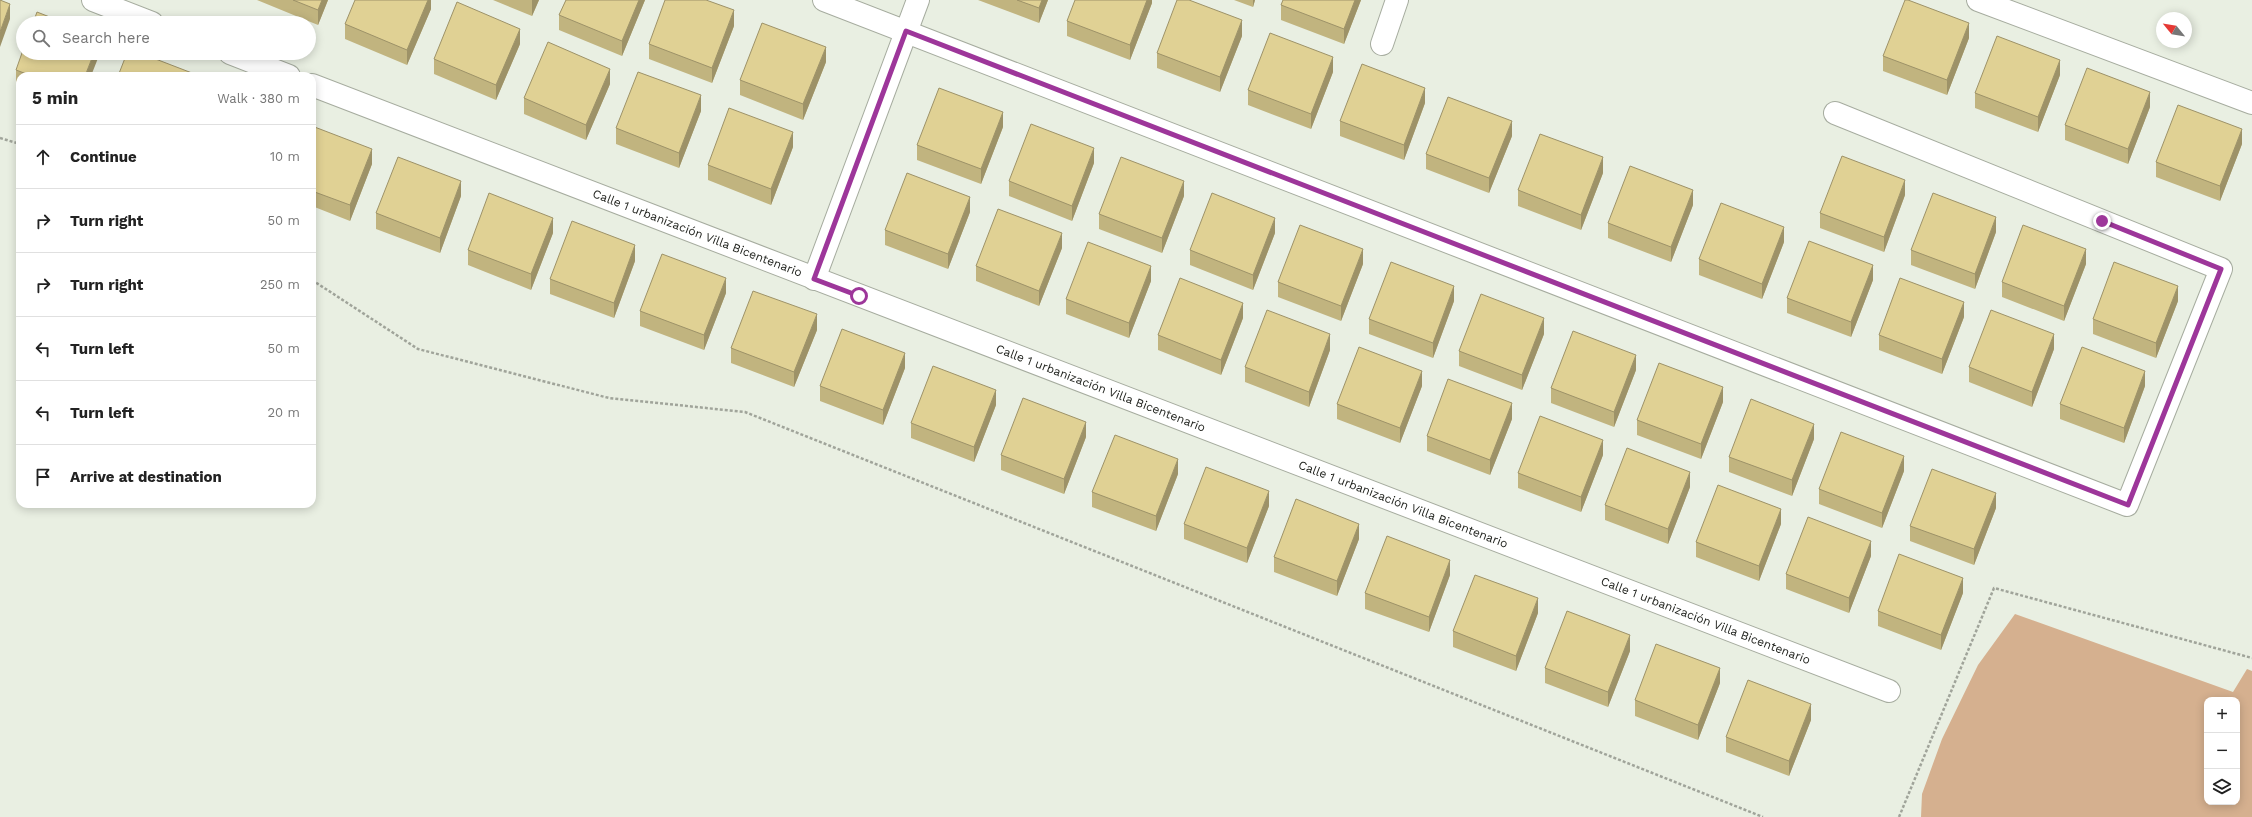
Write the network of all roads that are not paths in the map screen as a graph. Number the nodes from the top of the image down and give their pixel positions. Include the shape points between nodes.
1 (93, 0) edge
2 (824, 0) edge
3 (918, 0) edge
4 (1397, 0) edge
5 (1978, 0) edge
6 (134, 16) edge
7 (906, 31) junction
8 (1382, 44) dead end
9 (248, 60) edge
10 (279, 72) edge
11 (316, 87) edge
12 (2252, 103) edge
13 (1836, 113) dead end
14 (814, 279) junction
15 (1889, 691) dead end

1 - 6 street
2 - 7 street
3 - 7 street
4 - 8 street
5 - 12 street
7 - 13 street via 2128,505 2221,269
7 - 14 street
9 - 10 street
11 - 14 street, Calle 1 urbanización Villa Bicentenario
14 - 15 street, Calle 1 urbanización Villa Bicentenario

